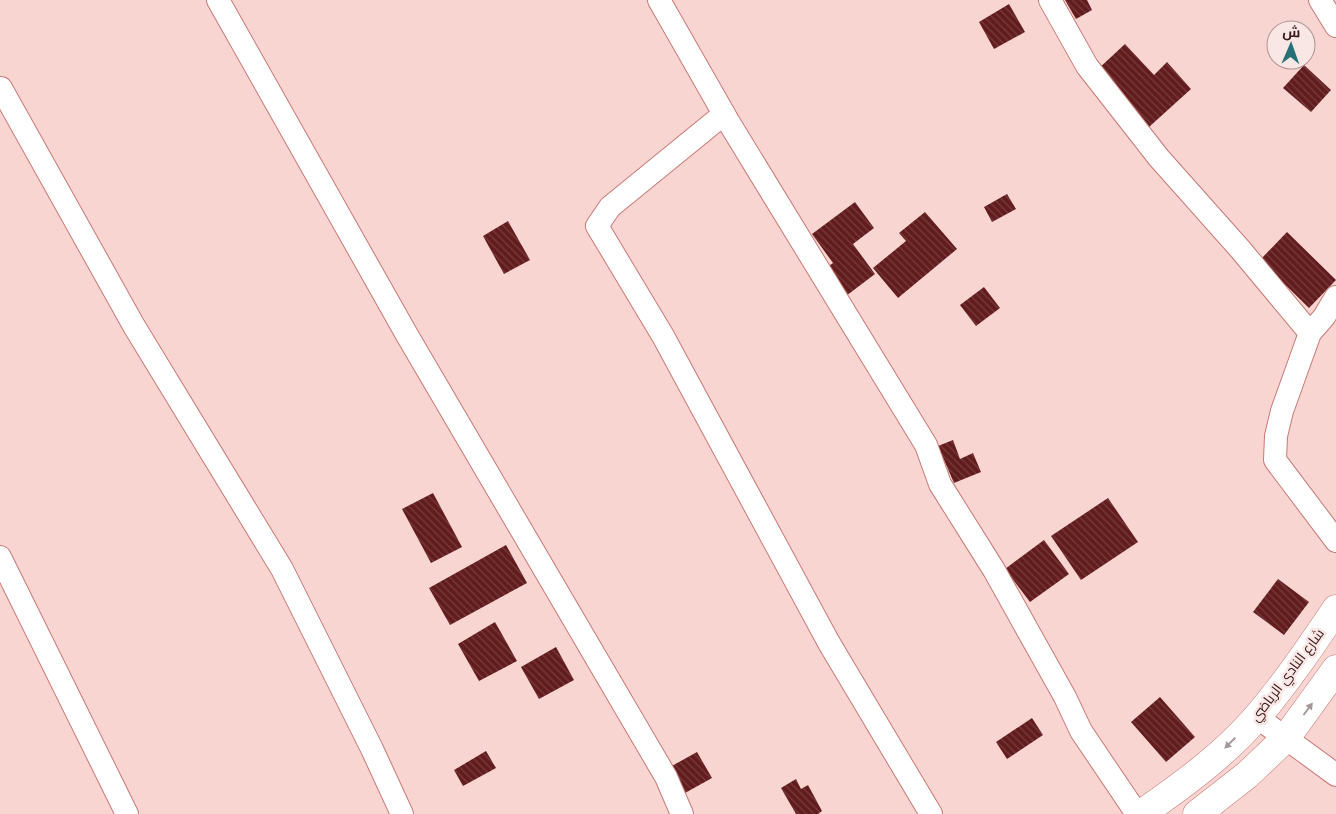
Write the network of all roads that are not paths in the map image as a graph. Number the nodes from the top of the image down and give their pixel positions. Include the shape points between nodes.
1 (218, 0) edge
2 (659, 0) edge
3 (1050, 0) edge
4 (1320, 0) edge
5 (1336, 26) edge
6 (1, 88) edge
7 (724, 114) junction
8 (1336, 297) edge
9 (1310, 333) junction
10 (1336, 541) edge
11 (0, 557) edge
12 (1336, 609) edge
13 (1336, 669) edge
14 (1257, 717) junction
15 (1286, 738) junction
16 (1336, 775) edge
17 (1204, 812) edge
18 (127, 814) edge
19 (402, 814) edge
20 (682, 814) edge
21 (931, 814) edge
22 (1136, 814) edge
23 (1141, 814) edge

1 - 20 street via 412,343 666,778
2 - 7 street
3 - 9 street via 1087,66 1147,143
4 - 5 street
6 - 19 street via 134,326 282,569
7 - 21 street via 610,207 597,226 663,336 829,643
7 - 22 street via 926,445 940,484 994,570 1081,730
8 - 9 street
9 - 10 street via 1282,411 1275,460
11 - 18 street
12 - 14 main road, شارع النادي الرياضي
15 -> 13 main road
14 - 15 street
14 -> 23 main road, شارع النادي الرياضي via 1218,756
15 - 16 street
15 - 17 main road

